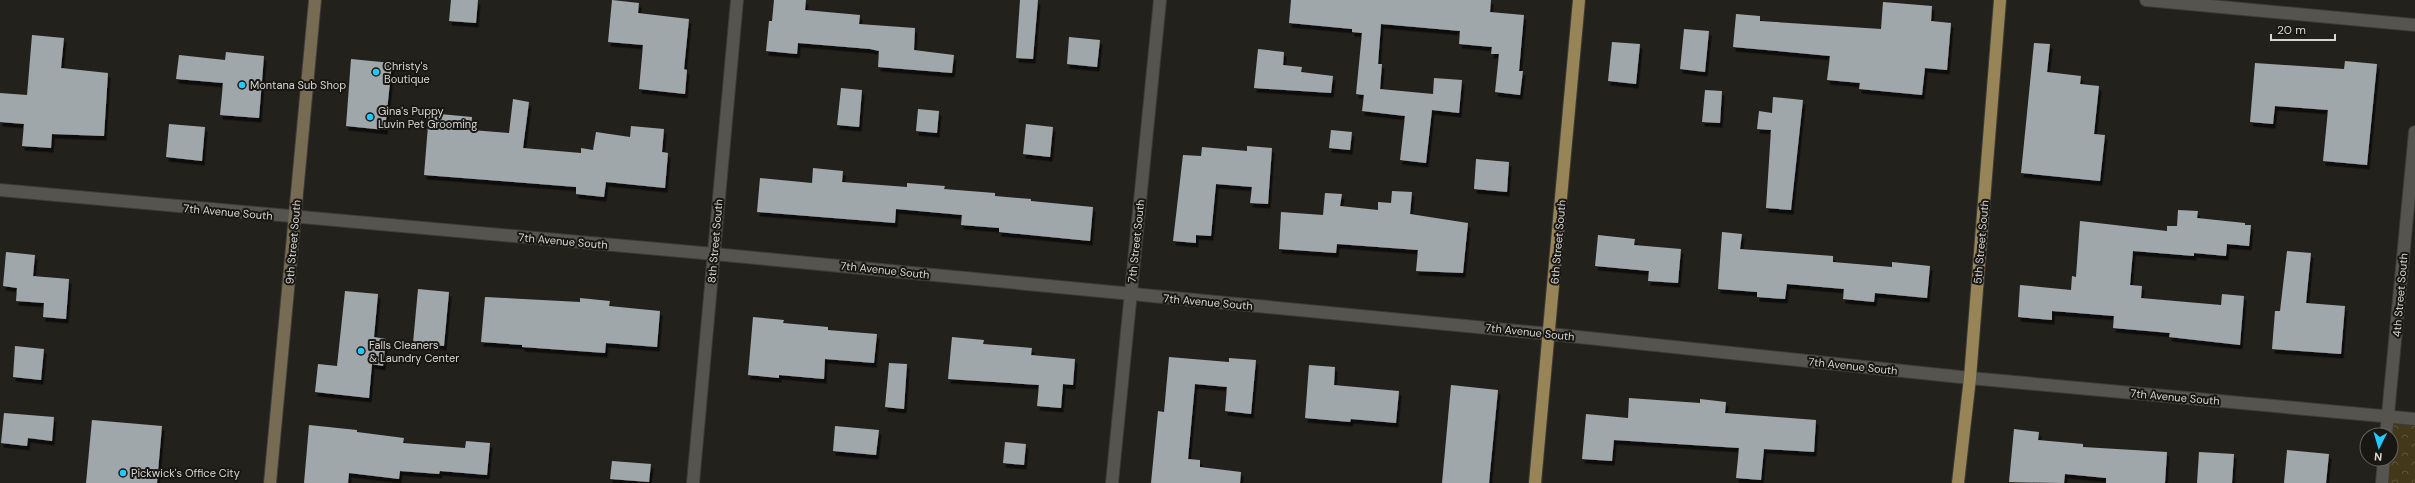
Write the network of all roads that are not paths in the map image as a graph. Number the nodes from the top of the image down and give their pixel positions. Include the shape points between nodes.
1 (315, 0) edge
2 (737, 0) edge
3 (1160, 0) edge
4 (1579, 0) edge
5 (2000, 0) edge
6 (2146, 0) edge
7 (2415, 25) edge
8 (2415, 132) edge
9 (0, 190) edge
10 (295, 218) junction
11 (714, 254) junction
12 (1130, 294) junction
13 (1550, 334) junction
14 (1970, 378) junction
15 (2388, 417) junction
16 (2415, 419) edge
17 (2387, 427) edge
18 (2383, 467) edge
19 (270, 483) edge
20 (693, 483) edge
21 (1112, 483) edge
22 (1535, 483) edge
23 (1958, 483) edge
24 (2382, 483) edge

1 - 10 main road, 9th Street South
2 - 11 street, 8th Street South
3 - 12 street, 7th Street South
4 - 13 main road, 6th Street South
5 - 14 main road, 5th Street South
6 - 7 street
8 - 15 street, 4th Street South
9 - 10 street, 7th Avenue South
10 - 11 street, 7th Avenue South
10 - 19 main road, 9th Street South
11 - 12 street, 7th Avenue South
11 - 20 street, 8th Street South
12 - 13 street, 7th Avenue South
12 - 21 street, 7th Street South
13 - 14 street, 7th Avenue South
13 - 22 main road, 6th Street South
14 - 15 street, 7th Avenue South
14 - 23 main road, 5th Street South
15 - 16 street, 7th Avenue South
15 - 17 street, 4th Street South
18 - 24 street

